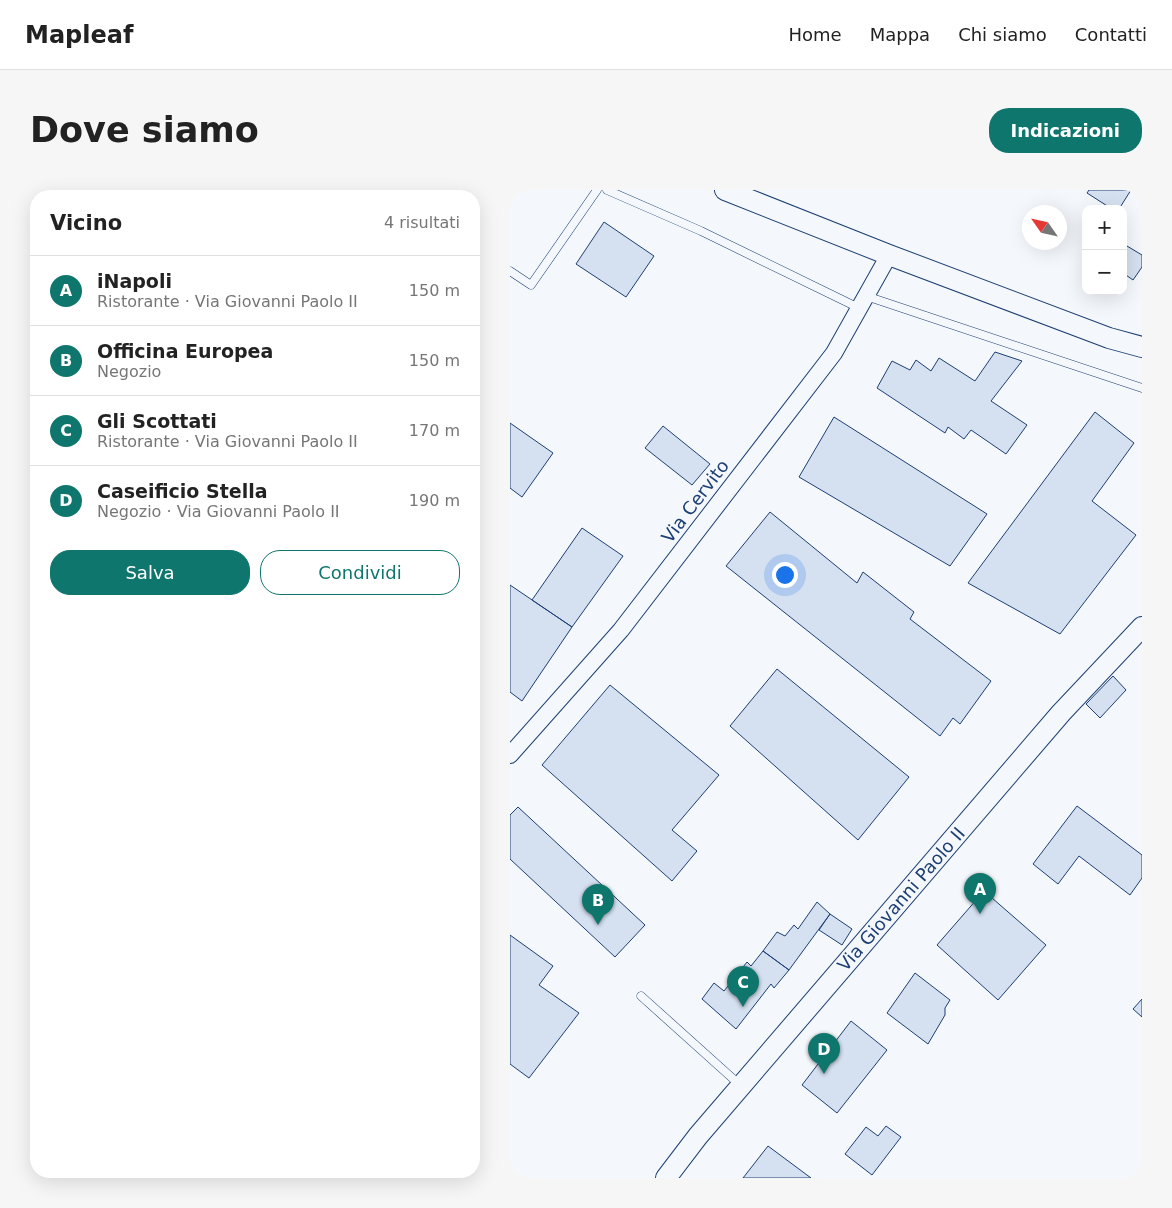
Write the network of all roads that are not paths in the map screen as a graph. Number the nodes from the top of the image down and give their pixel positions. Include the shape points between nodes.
1 (597, 190) edge
2 (607, 190) edge
3 (726, 190) edge
4 (890, 255) junction
5 (510, 271) edge
6 (862, 302) junction
7 (1109, 338) junction
8 (1142, 347) edge
9 (1142, 355) edge
10 (1142, 388) edge
11 (1142, 627) edge
12 (510, 755) edge
13 (641, 996) dead end
14 (741, 1086) junction
15 (666, 1178) edge

1 - 5 lane via 532,285
2 - 6 lane
3 - 4 street
4 - 6 street, Via Cervito
4 - 7 street
6 - 10 lane
6 - 12 street, Via Cervito via 834,353 621,630
7 - 8 street
7 - 9 street
11 - 14 street, Via Giovanni Paolo II via 1061,712
13 - 14 lane
14 - 15 street, Via Giovanni Paolo II

